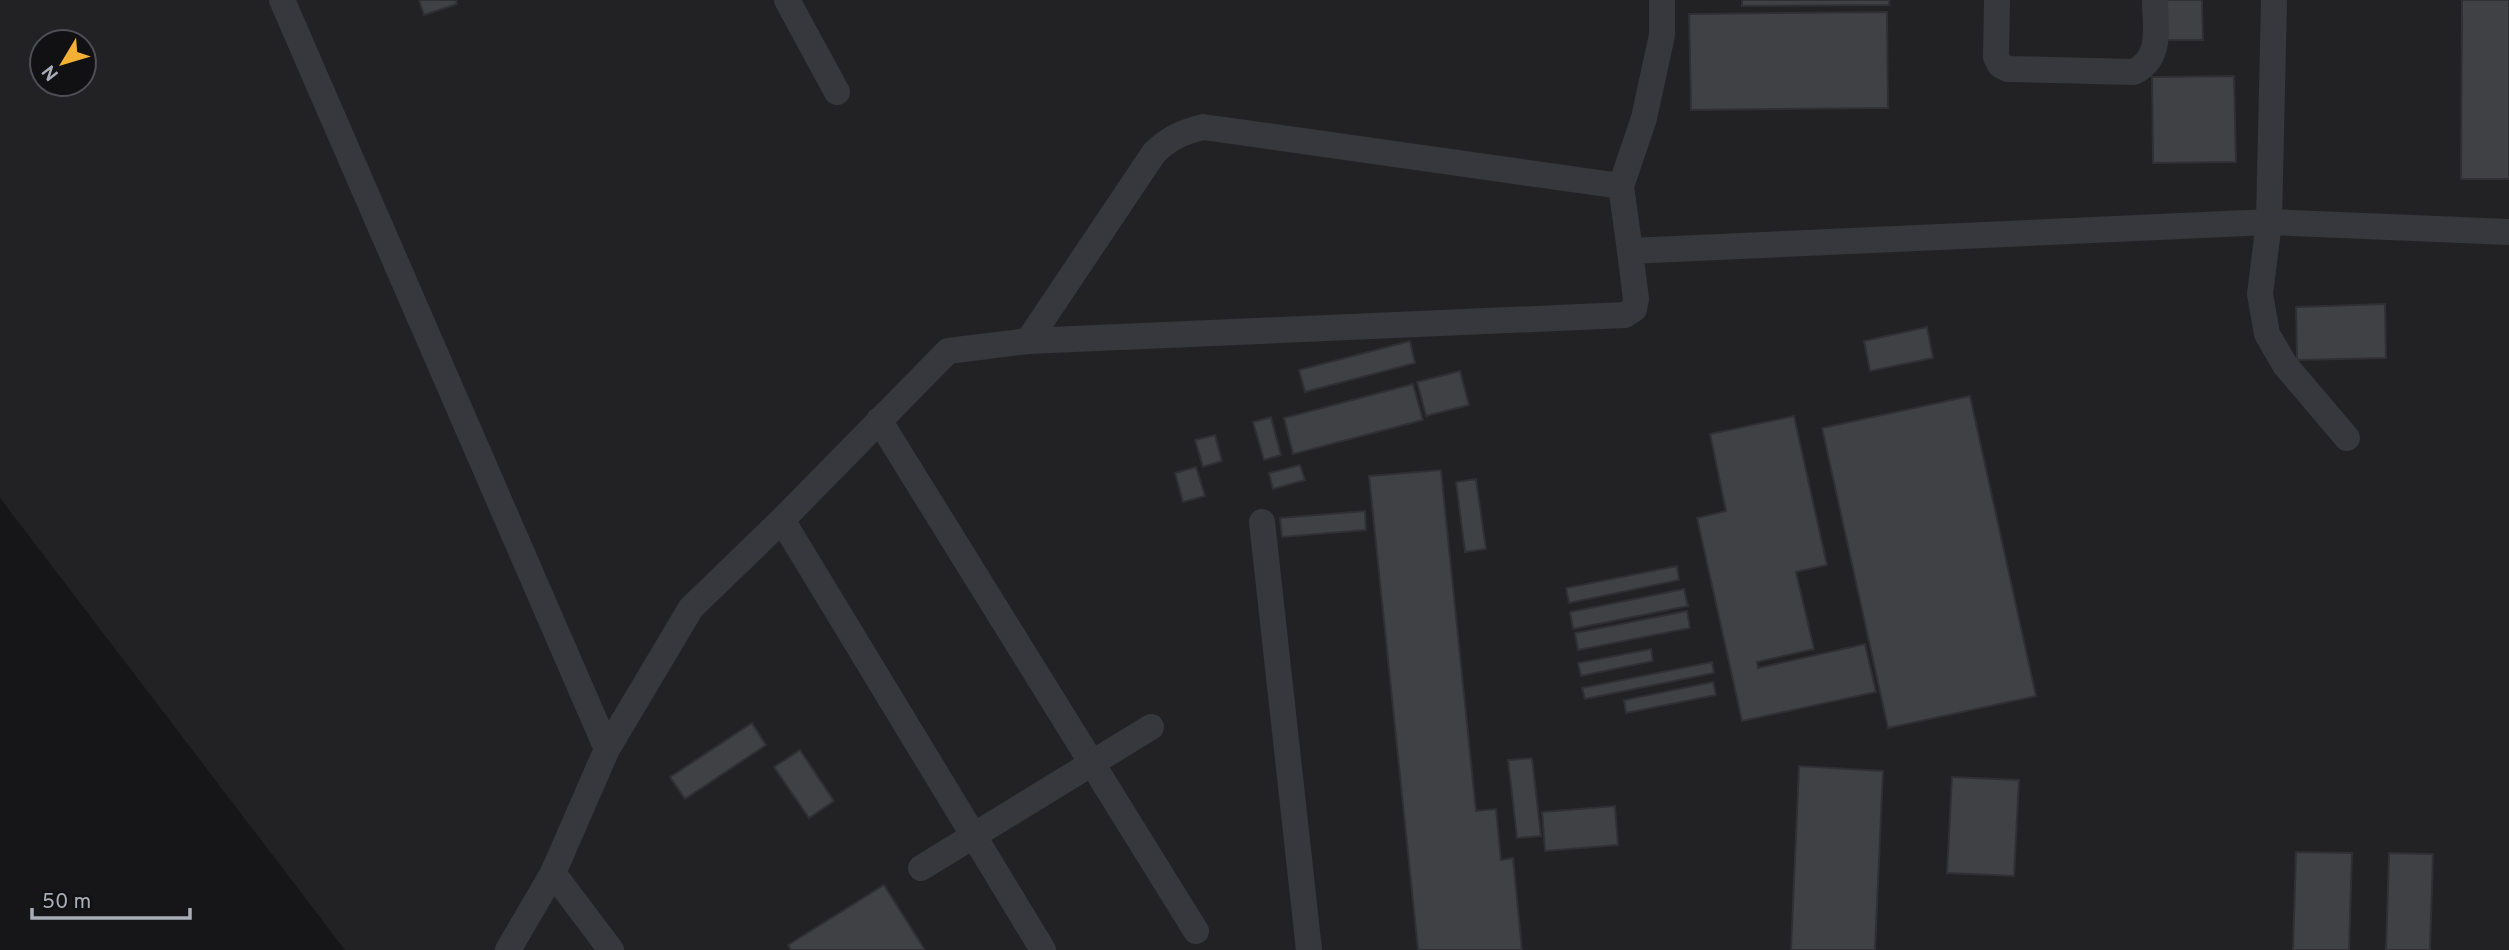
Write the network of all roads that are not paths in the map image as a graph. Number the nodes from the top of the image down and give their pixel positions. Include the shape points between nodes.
1 (282, 0) edge
2 (788, 0) edge
3 (1662, 0) edge
4 (1997, 0) edge
5 (2155, 0) edge
6 (2274, 0) edge
7 (837, 92) dead end
8 (1621, 186) junction
9 (2269, 222) junction
10 (2509, 232) edge
11 (1630, 251) junction
12 (1028, 341) junction
13 (879, 420) junction
14 (2347, 438) dead end
15 (782, 520) junction
16 (1262, 522) dead end
17 (1151, 727) dead end
18 (607, 750) junction
19 (1093, 764) junction
20 (973, 835) junction
21 (920, 868) dead end
22 (553, 873) junction
23 (1196, 931) dead end
24 (508, 950) edge
25 (611, 950) edge
26 (1043, 950) edge
27 (1309, 950) edge

1 - 18 street
2 - 7 street
3 - 8 street via 1662,35 1644,118
4 - 5 street via 1996,57 2000,65 2008,69 2134,72 2151,60 2155,50
6 - 9 street
8 - 11 street
8 - 12 street via 1203,127 1181,132 1154,153
9 - 10 street
9 - 11 street
9 - 14 street via 2260,294 2267,334 2285,365
11 - 12 street via 1636,299 1634,309 1625,316
12 - 13 street via 948,351
13 - 15 street
13 - 19 street
15 - 18 street via 691,608
15 - 20 street
16 - 27 street
17 - 19 street
18 - 22 street
19 - 20 street
19 - 23 street
20 - 21 street
20 - 26 street
22 - 24 street
22 - 25 street

